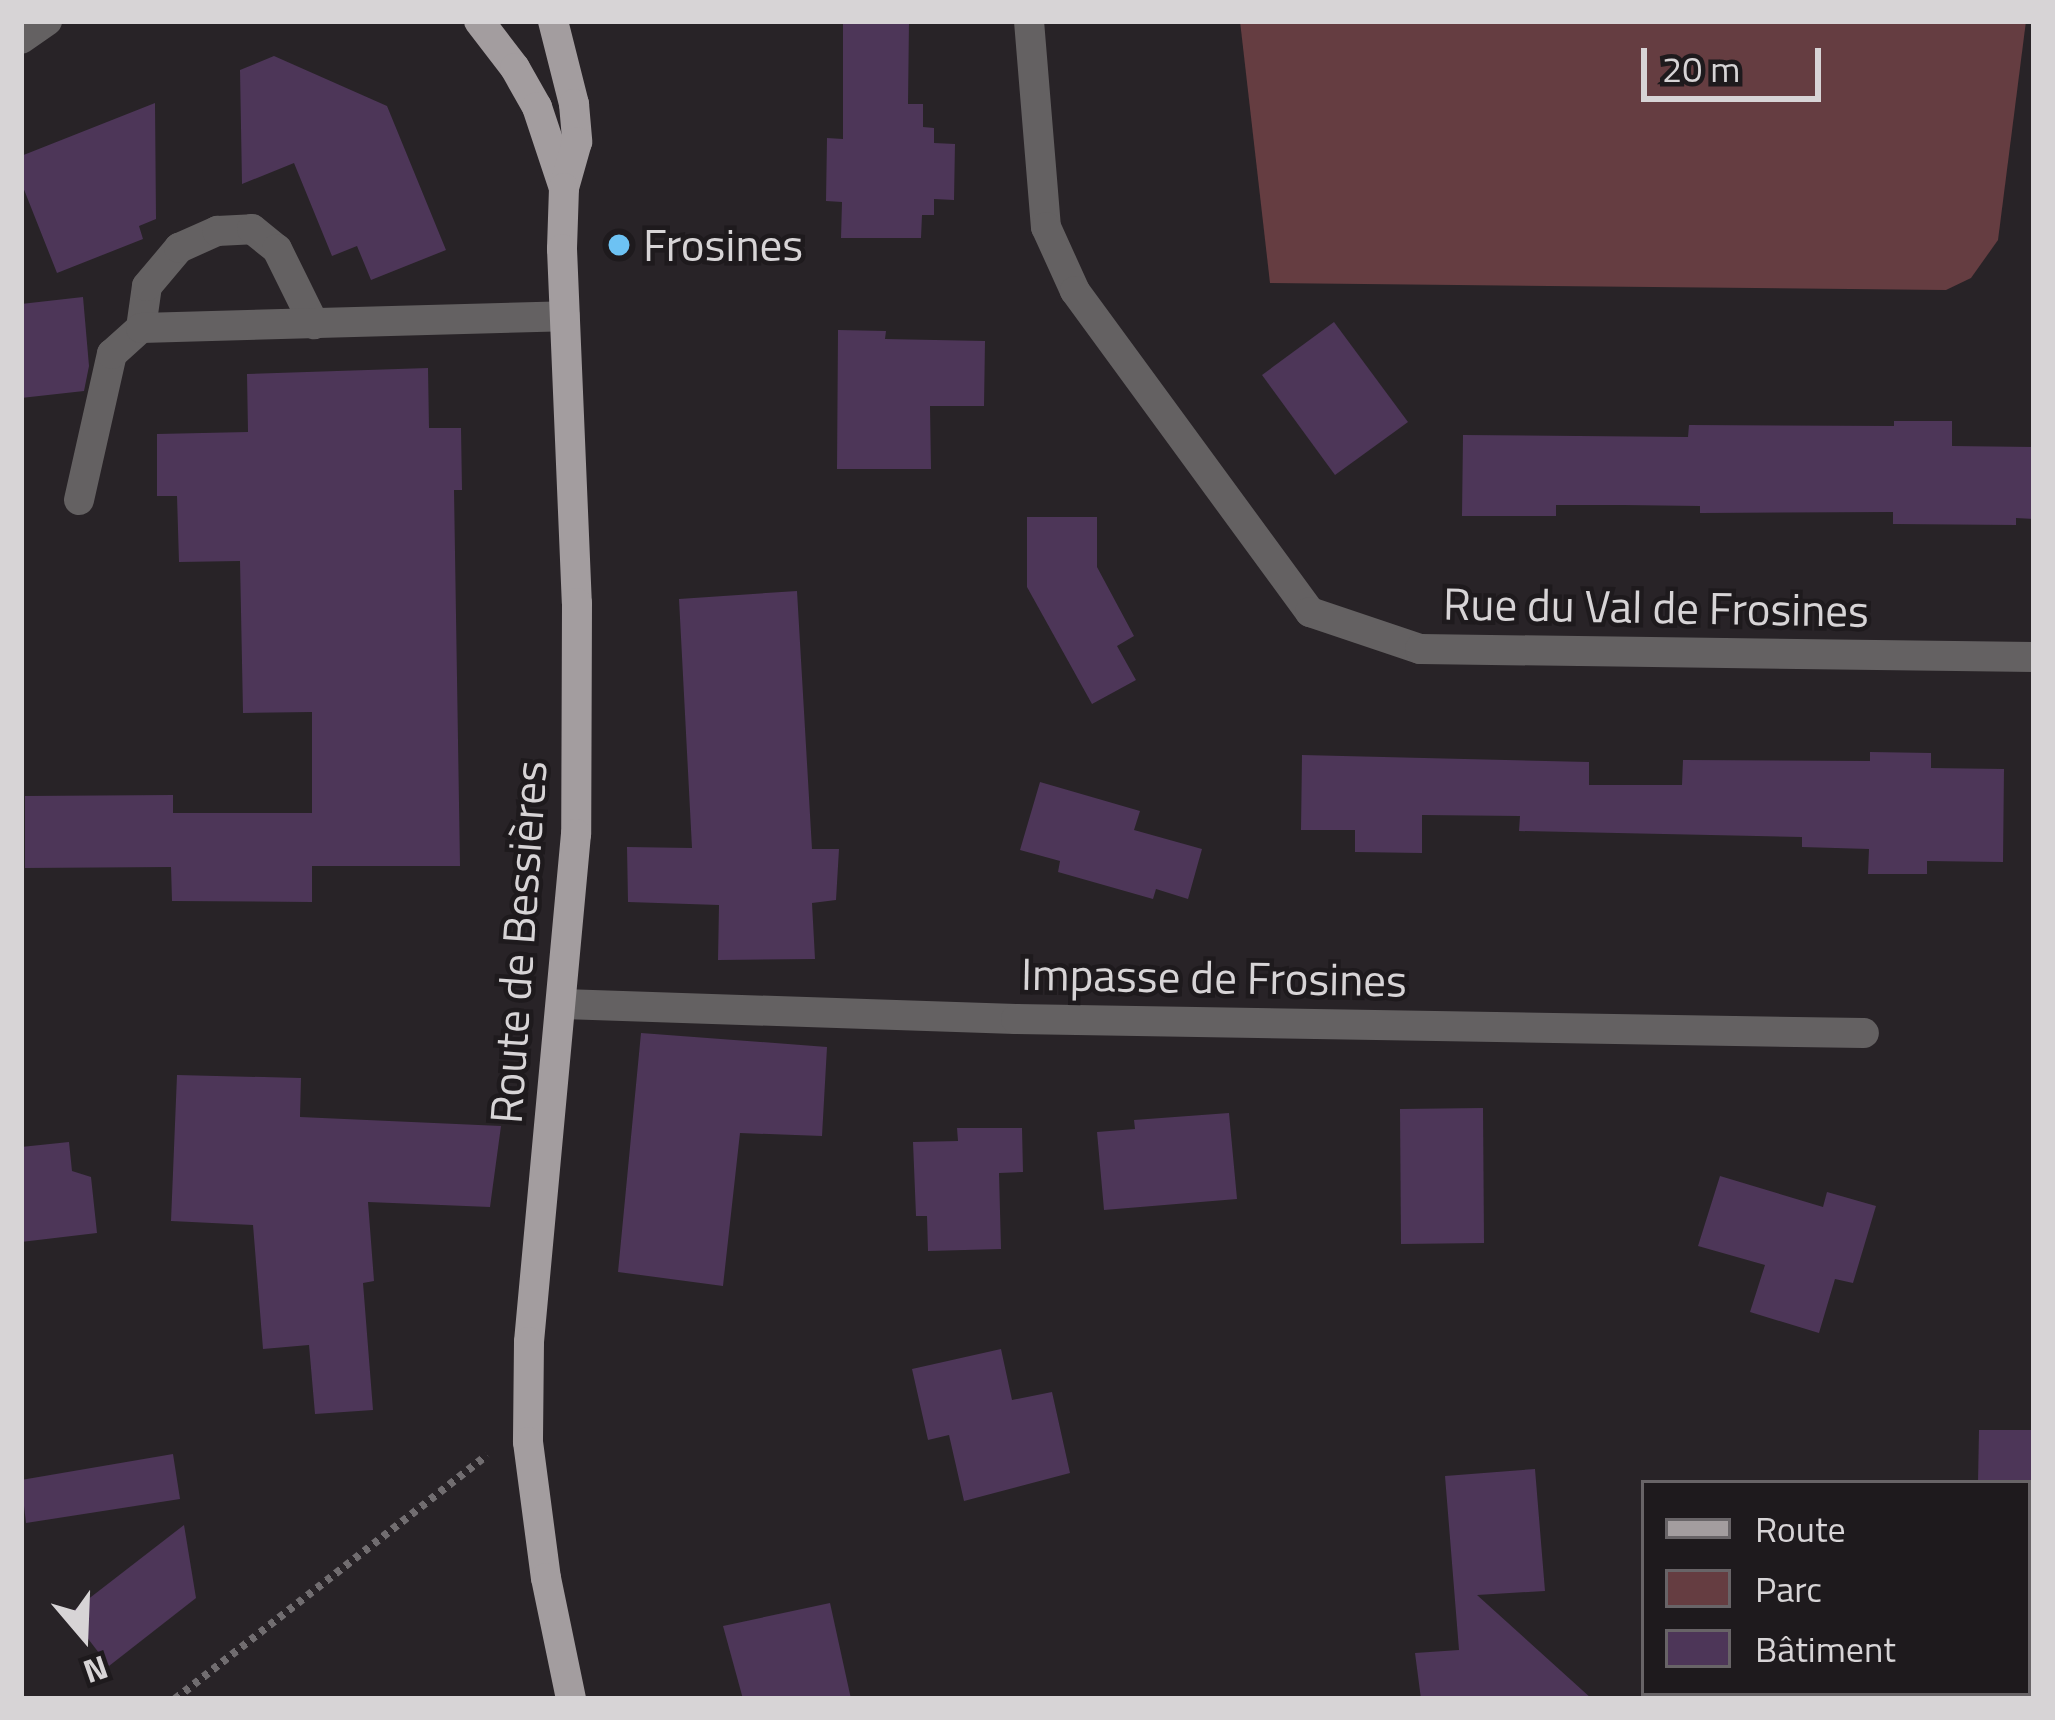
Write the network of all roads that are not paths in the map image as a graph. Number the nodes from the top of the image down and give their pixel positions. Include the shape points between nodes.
1 (42, 21) edge
2 (478, 21) edge
3 (553, 21) edge
4 (1029, 21) edge
5 (21, 28) edge
6 (21, 39) edge
7 (564, 188) junction
8 (565, 316) junction
9 (314, 324) junction
10 (141, 328) junction
11 (79, 500) dead end
12 (2034, 657) edge
13 (563, 1004) junction
14 (1864, 1033) dead end
15 (572, 1699) edge

1 - 5 street
1 - 6 street
2 - 7 main road, Route de Bessières via 537,106
3 - 7 main road, Route de Bessières via 577,142
4 - 12 street, Rue du Val de Frosines via 1046,227 1075,291 1310,612 1420,649
7 - 8 main road, Route de Bessières
8 - 9 street
8 - 13 main road, Route de Bessières via 577,603 576,834
9 - 10 street
9 - 10 street via 277,249 252,229 217,231 179,248 148,286
10 - 11 street via 112,354
13 - 14 street, Impasse de Frosines
13 - 15 main road, Route de Bessières via 528,1442

